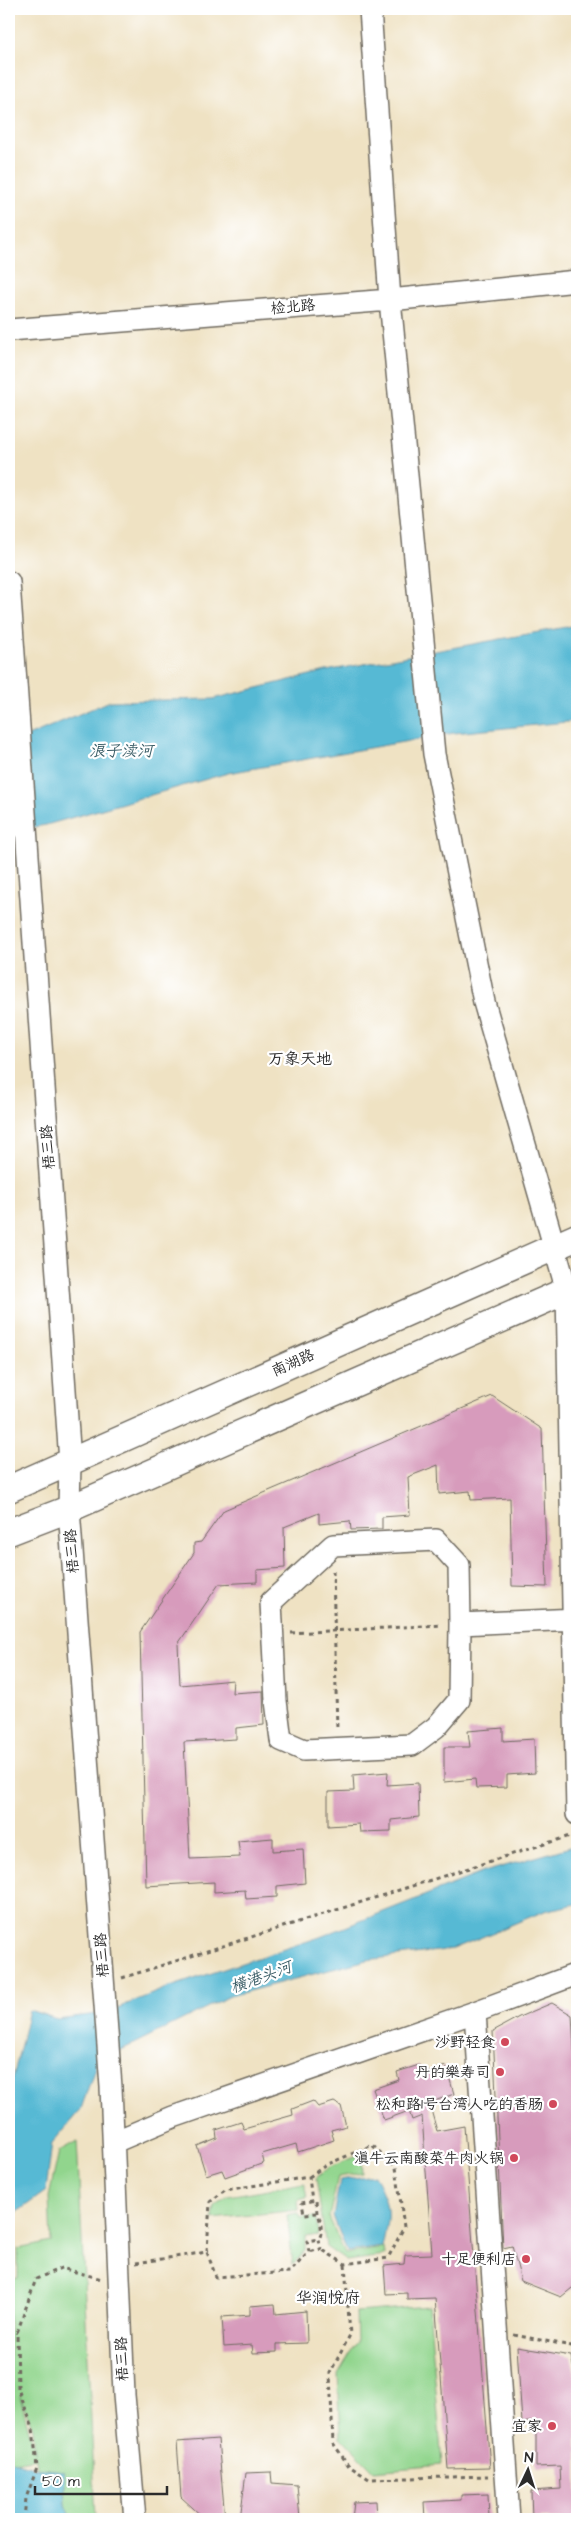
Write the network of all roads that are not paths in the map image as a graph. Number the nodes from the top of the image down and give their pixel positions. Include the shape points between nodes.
1 (370, 9) edge
2 (577, 281) edge
3 (390, 300) junction
4 (9, 330) edge
5 (9, 582) edge
6 (577, 1236) edge
7 (553, 1247) junction
8 (572, 1289) edge
9 (70, 1462) junction
10 (9, 1489) edge
11 (69, 1509) junction
12 (9, 1532) edge
13 (575, 1619) edge
14 (460, 1624) junction
15 (577, 1814) edge
16 (577, 1974) edge
17 (475, 2012) junction
18 (114, 2142) junction
19 (135, 2519) edge
20 (509, 2519) edge

1 - 3 street
2 - 3 street, 检北路
3 - 4 street, 检北路
3 - 7 street via 434,754 484,1002
5 - 9 street, 梧三路
6 - 7 main road, 南湖路
7 - 8 street
7 - 9 main road, 南湖路
8 - 11 main road
8 - 13 street
9 - 10 main road, 南湖路
9 - 11 street, 梧三路
11 - 12 main road
11 - 18 street, 梧三路
13 - 14 street
13 - 15 street
14 - 14 street via 459,1700 436,1726 412,1745 304,1750 281,1740 271,1602 333,1546 436,1540 459,1565
16 - 17 street
17 - 18 street via 173,2117
17 - 20 street
18 - 19 street, 梧三路 via 124,2395

